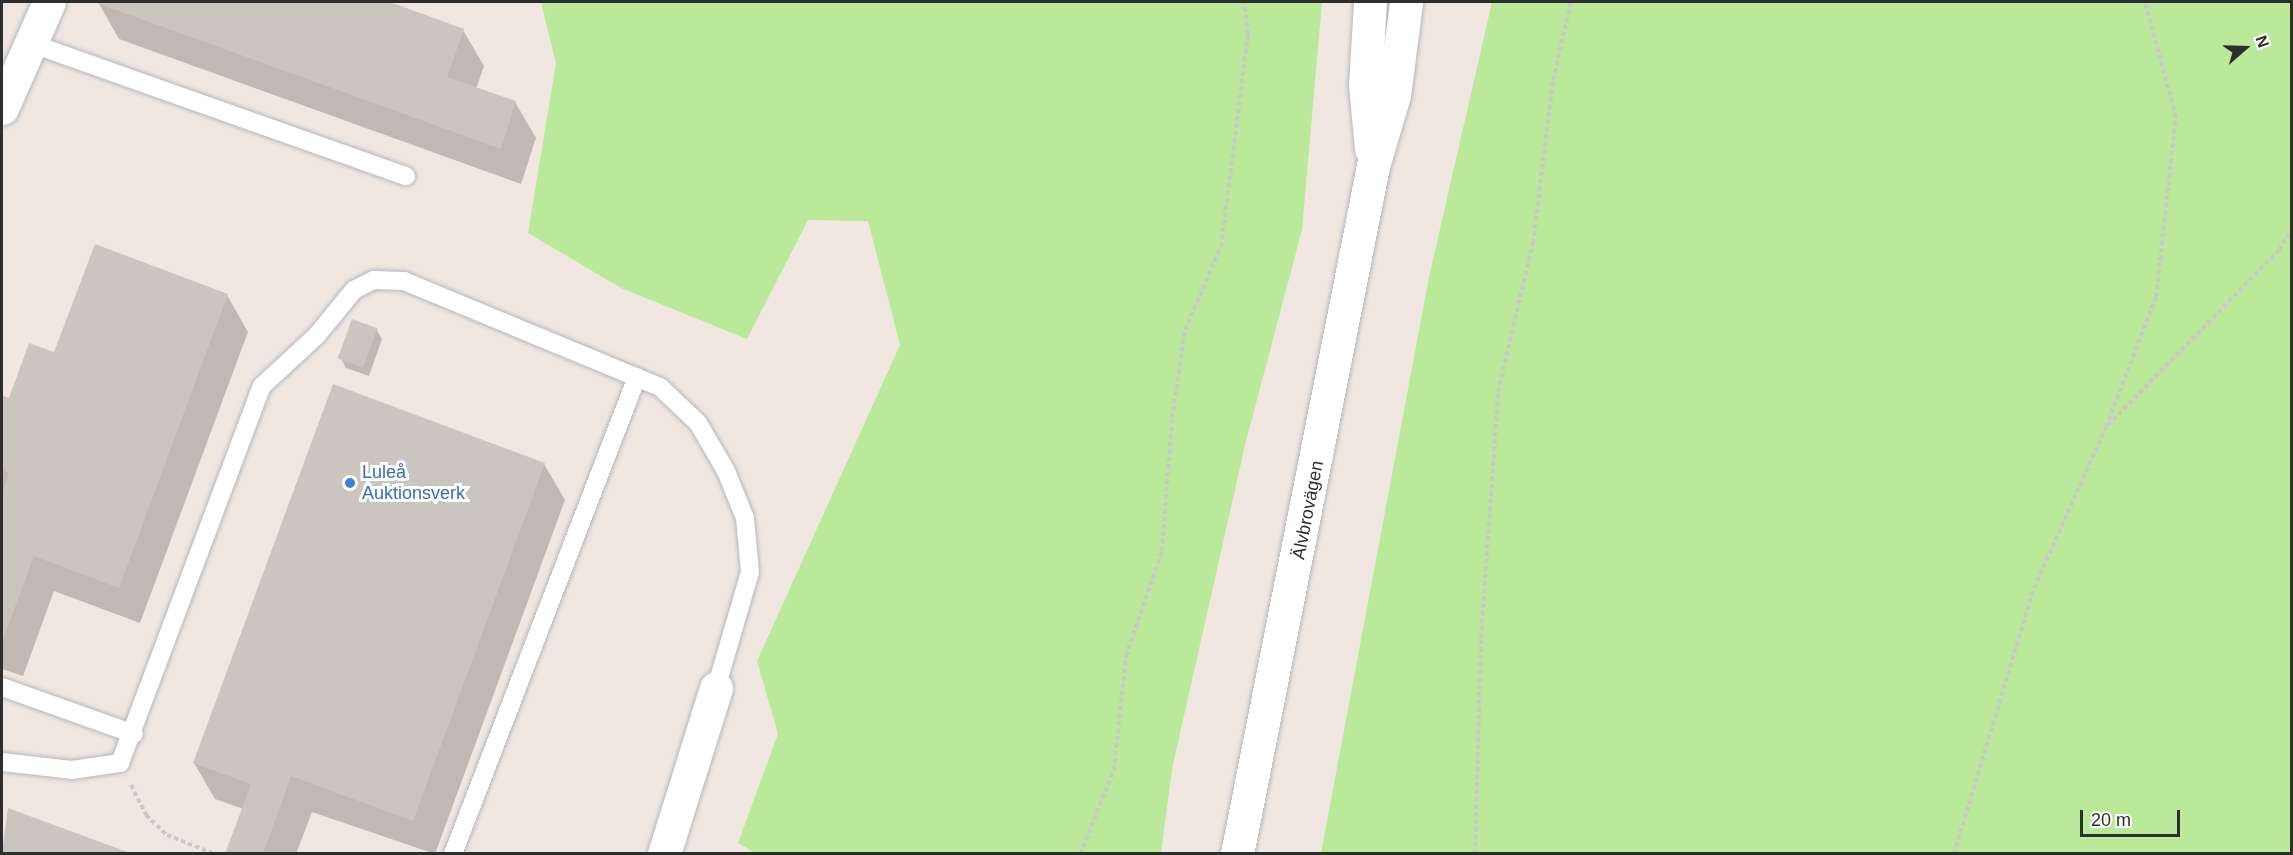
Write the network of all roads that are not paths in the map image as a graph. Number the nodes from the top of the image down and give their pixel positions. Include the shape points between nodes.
1 (49, 2) edge
2 (1370, 2) edge
3 (1406, 2) edge
4 (30, 43) junction
5 (6, 96) edge
6 (1373, 166) junction
7 (406, 176) dead end
8 (637, 377) junction
9 (2, 687) edge
10 (716, 688) joint
11 (134, 734) junction
12 (2, 762) edge
13 (453, 854) edge
14 (664, 854) edge
15 (1237, 854) edge

1 - 4 main road
2 - 6 main road, Älvbrovägen via 1365,85
3 - 6 main road, Älvbrovägen via 1394,95
4 - 5 main road
4 - 7 lane
6 - 15 main road, Älvbrovägen
8 - 10 lane via 660,387 698,423 726,471 745,518 750,572
8 - 11 lane via 404,281 374,280 354,290 317,335 262,386
8 - 13 lane
9 - 11 lane
10 - 14 main road
11 - 12 lane via 120,763 72,770

